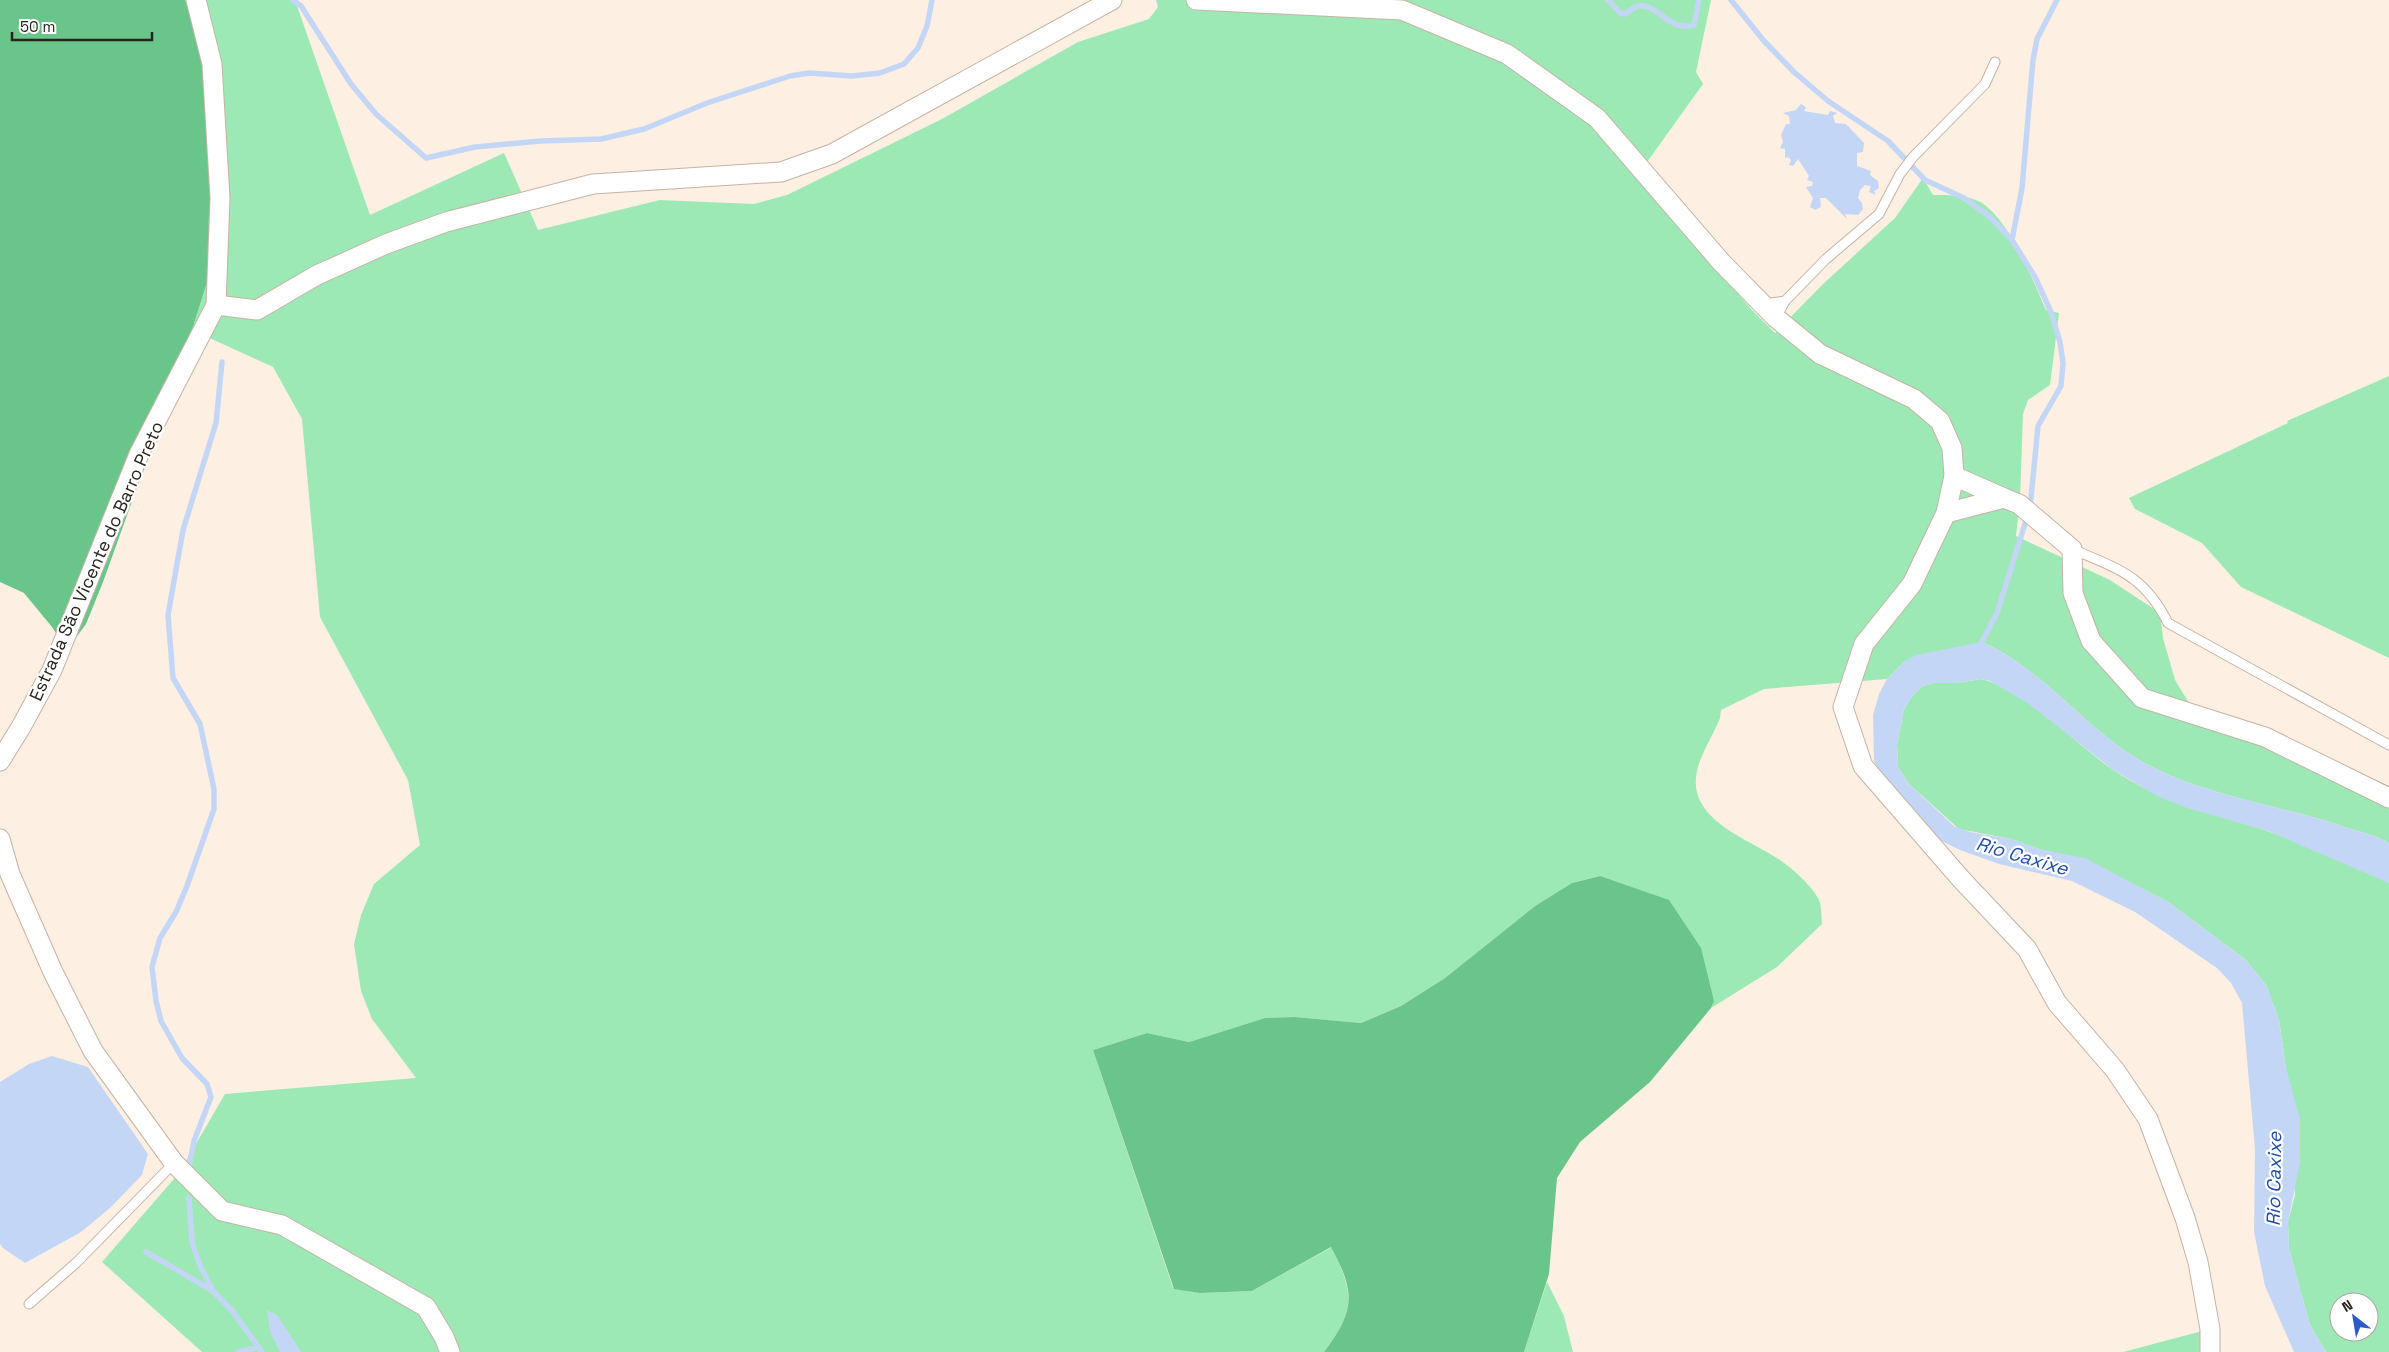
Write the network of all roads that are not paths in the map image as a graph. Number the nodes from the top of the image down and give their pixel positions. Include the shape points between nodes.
1 (196, 0) edge
2 (1112, 0) edge
3 (1196, 0) edge
4 (1995, 62) dead end
5 (1784, 301) junction
6 (1763, 304) junction
7 (216, 306) junction
8 (1776, 318) junction
9 (1954, 476) junction
10 (2011, 501) junction
11 (1946, 513) junction
12 (2072, 549) junction
13 (2389, 745) edge
14 (0, 761) edge
15 (2389, 798) edge
16 (0, 839) edge
17 (174, 1163) junction
18 (28, 1304) dead end
19 (450, 1352) edge
20 (2210, 1352) edge

1 - 7 street via 212,64 220,198
2 - 7 street via 832,154 781,172 593,184 446,222 386,244 317,275 257,310
3 - 6 street via 1402,10 1507,54 1597,118 1722,263
4 - 5 lane via 1985,84 1900,174 1879,214 1826,259
5 - 6 lane
5 - 8 lane
6 - 8 street
7 - 14 street, Estrada São Vicente do Barro Preto via 139,454 52,670
8 - 9 street via 1820,354 1914,399 1940,421 1952,448
9 - 10 street
9 - 11 street
10 - 11 street
10 - 12 street
11 - 20 street via 1912,584 1864,644 1844,707 1863,766 1961,879 2028,949 2057,1003 2115,1070 2148,1119 2198,1262 2210,1329
12 - 13 lane via 2128,573 2157,601 2168,623
12 - 15 street via 2073,593 2091,641 2142,698 2265,737
16 - 17 street via 10,874 53,972 93,1051
17 - 18 lane via 76,1263
17 - 19 street via 222,1212 282,1225 426,1308

